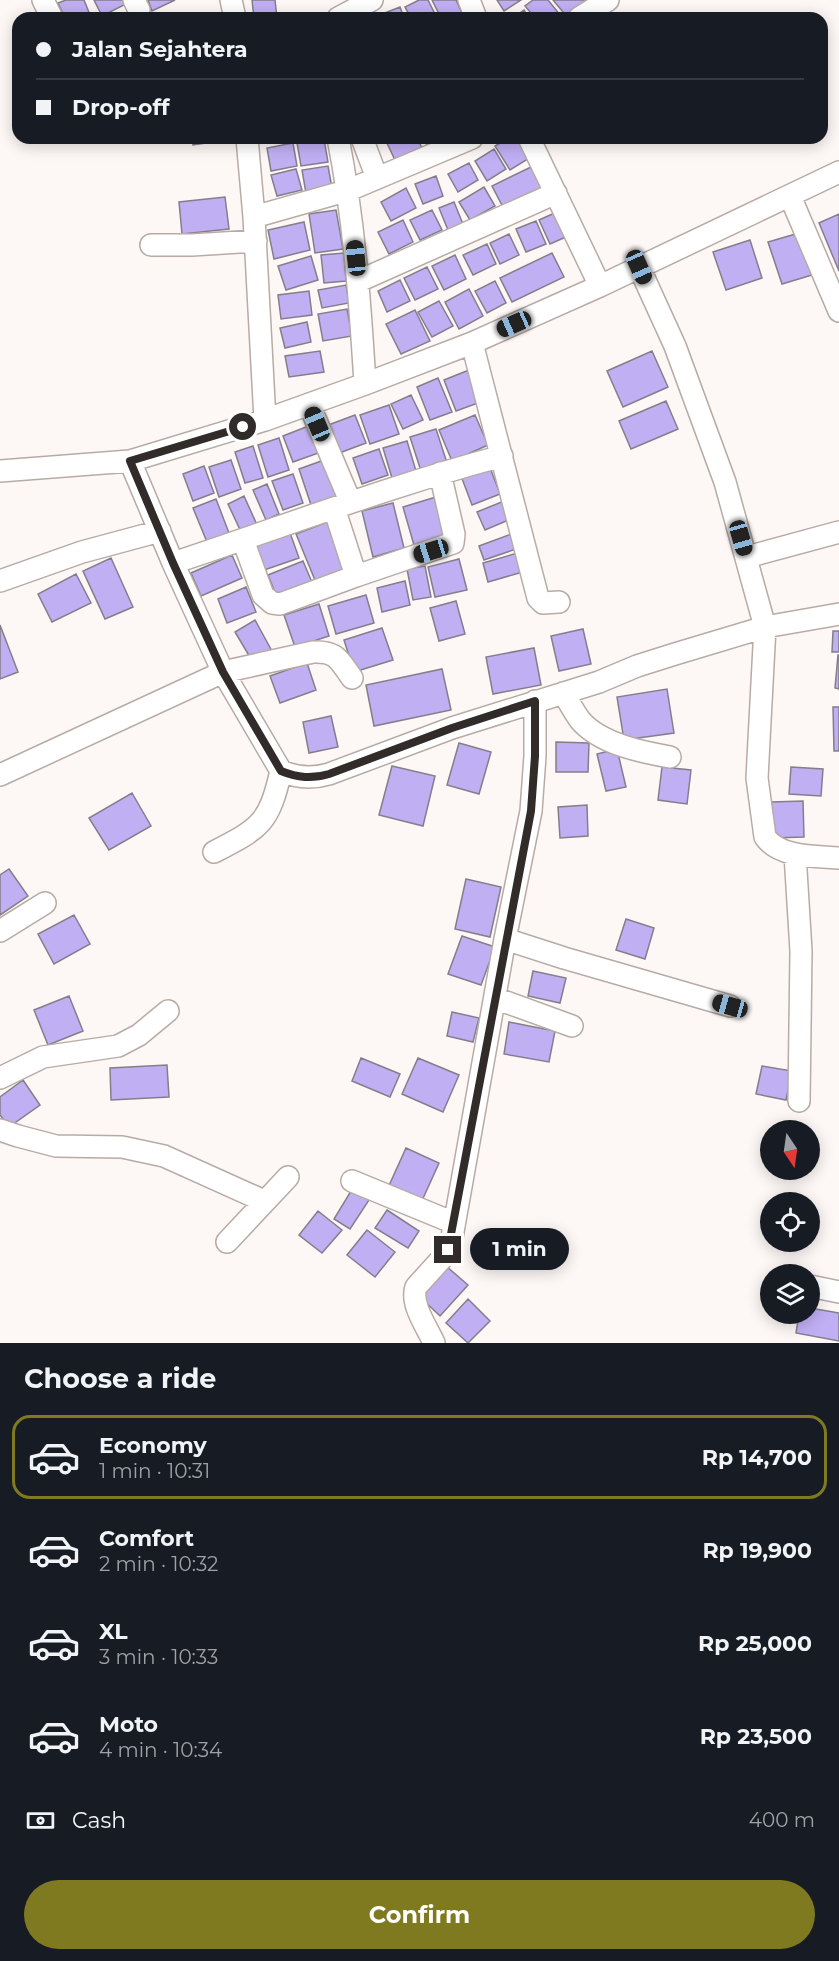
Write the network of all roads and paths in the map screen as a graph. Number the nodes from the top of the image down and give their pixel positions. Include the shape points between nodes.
1 (372, 0) edge
2 (608, 0) edge
3 (349, 12) edge
4 (589, 12) edge
5 (248, 144) edge
6 (339, 144) edge
7 (364, 144) edge
8 (458, 144) edge
9 (532, 144) edge
10 (839, 172) edge
11 (377, 178) junction
12 (349, 190) junction
13 (556, 193) junction
14 (790, 196) junction
15 (255, 217) junction
16 (256, 241) junction
17 (151, 245) dead end
18 (639, 267) junction
19 (359, 281) junction
20 (600, 286) junction
21 (839, 311) edge
22 (472, 344) junction
23 (365, 384) junction
24 (309, 404) junction
25 (265, 420) junction
26 (502, 456) junction
27 (130, 461) junction
28 (0, 471) edge
29 (440, 473) junction
30 (342, 504) junction
31 (160, 531) junction
32 (839, 532) edge
33 (243, 540) junction
34 (747, 557) junction
35 (173, 563) junction
36 (356, 576) junction
37 (0, 581) edge
38 (559, 602) dead end
39 (839, 614) edge
40 (765, 627) junction
41 (223, 672) junction
42 (352, 678) dead end
43 (563, 693) junction
44 (535, 701) junction
45 (670, 757) dead end
46 (281, 771) junction
47 (0, 775) edge
48 (214, 852) dead end
49 (795, 854) junction
50 (839, 858) edge
51 (45, 903) dead end
52 (0, 931) edge
53 (505, 939) junction
54 (495, 998) junction
55 (730, 1006) dead end
56 (168, 1011) dead end
57 (572, 1026) dead end
58 (0, 1078) edge
59 (799, 1101) dead end
60 (0, 1130) edge
61 (288, 1178) dead end
62 (352, 1181) dead end
63 (264, 1201) junction
64 (454, 1223) junction
65 (227, 1242) dead end
66 (820, 1288) edge
67 (839, 1292) edge
68 (434, 1343) edge

1 - 3 street
2 - 4 street
5 - 15 street
6 - 12 street
7 - 11 street
8 - 11 street
9 - 13 street
10 - 14 street
11 - 12 street
12 - 15 street
12 - 19 street
13 - 19 street
13 - 20 street
14 - 18 street
14 - 21 street
15 - 16 street
16 - 17 street
16 - 25 street
18 - 20 street
18 - 34 street via 675,346 725,482
19 - 23 street
20 - 22 street
22 - 23 street
22 - 26 street
23 - 24 street
24 - 25 street
24 - 30 street
25 - 27 street
26 - 29 street
26 - 38 street via 538,598 543,603
27 - 28 street
27 - 31 street
29 - 30 street
29 - 36 street via 453,543
30 - 33 street
30 - 36 street
31 - 35 street
31 - 37 street via 82,552
32 - 34 street
33 - 35 street
33 - 36 street via 263,595 272,603 280,604
34 - 40 street
35 - 41 street
39 - 40 street
40 - 43 street
40 - 49 street via 757,778 762,824 768,842
41 - 42 street via 323,652 335,654
41 - 46 street
41 - 47 street
43 - 44 street
43 - 45 street via 581,722 602,736 631,750
44 - 46 street via 329,774 311,778
44 - 53 street via 531,811
46 - 48 street via 267,815 244,837
49 - 50 street
49 - 59 street via 801,951
51 - 52 street
53 - 54 street
53 - 55 street
54 - 57 street
54 - 64 street
56 - 58 street via 139,1035 118,1046 43,1057
60 - 63 street via 56,1146 122,1147 164,1156
61 - 63 street
62 - 64 street
63 - 65 street
64 - 68 street via 448,1250 414,1292
66 - 67 street

